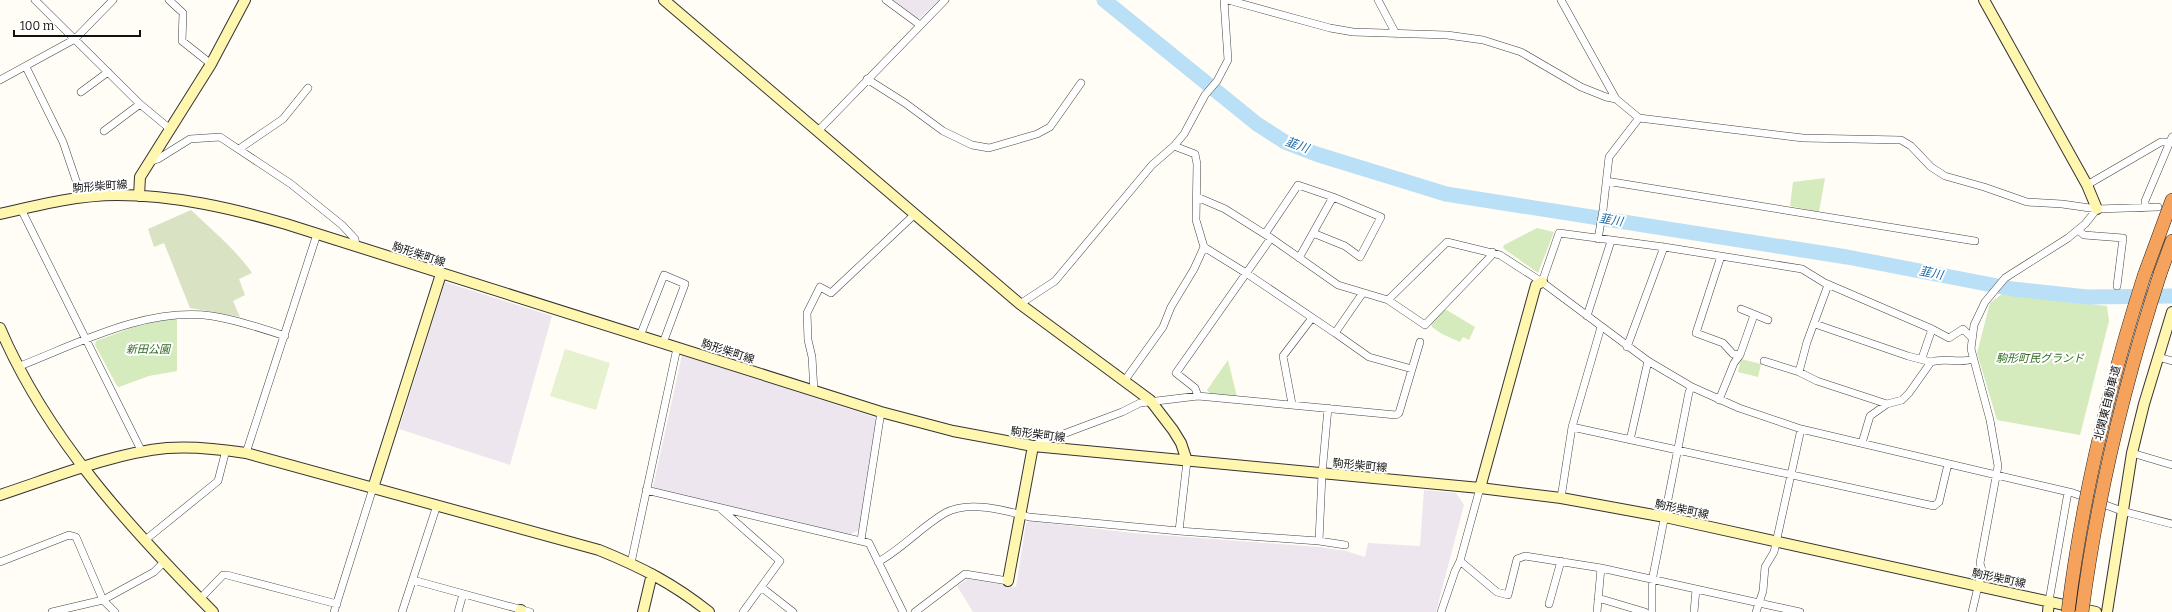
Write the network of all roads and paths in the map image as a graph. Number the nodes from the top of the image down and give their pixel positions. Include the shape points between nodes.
1 (35, 0) edge
2 (113, 0) edge
3 (169, 0) edge
4 (245, 0) edge
5 (664, 0) edge
6 (886, 0) edge
7 (945, 0) edge
8 (1224, 0) edge
9 (1228, 0) edge
10 (1378, 0) edge
11 (1561, 0) edge
12 (1984, 0) edge
13 (920, 25) junction
14 (1396, 34) junction
15 (75, 39) junction
16 (211, 64) junction
17 (26, 66) junction
18 (108, 72) junction
19 (867, 79) junction
20 (0, 80) edge
21 (1081, 83) dead end
22 (308, 88) dead end
23 (81, 92) dead end
24 (1616, 99) junction
25 (140, 104) junction
26 (1639, 118) junction
27 (170, 129) junction
28 (104, 131) dead end
29 (818, 131) junction
30 (2171, 140) edge
31 (1174, 146) junction
32 (239, 149) junction
33 (149, 162) junction
34 (1606, 181) junction
35 (2087, 185) junction
36 (140, 196) junction
37 (1197, 197) junction
38 (1333, 197) junction
39 (82, 198) junction
40 (2172, 200) edge
41 (2158, 207) dead end
42 (2145, 208) junction
43 (21, 209) junction
44 (2097, 209) junction
45 (0, 214) edge
46 (915, 214) junction
47 (2078, 230) junction
48 (1313, 233) junction
49 (317, 234) junction
50 (1268, 236) junction
51 (1598, 239) junction
52 (1611, 241) junction
53 (1975, 241) dead end
54 (2172, 241) edge
55 (356, 246) junction
56 (1204, 247) junction
57 (1664, 247) junction
58 (1492, 252) junction
59 (1721, 256) junction
60 (1299, 258) junction
61 (1246, 273) junction
62 (441, 274) junction
63 (1542, 282) junction
64 (1825, 283) junction
65 (2117, 286) dead end
66 (1362, 294) junction
67 (1388, 300) junction
68 (1020, 304) junction
69 (1741, 309) dead end
70 (2172, 312) edge
71 (1754, 315) junction
72 (1587, 316) junction
73 (1312, 318) junction
74 (1768, 320) dead end
75 (1814, 324) junction
76 (1601, 327) junction
77 (0, 328) edge
78 (1932, 329) junction
79 (1335, 333) junction
80 (285, 336) junction
81 (640, 336) junction
82 (1972, 338) junction
83 (87, 340) junction
84 (1420, 342) dead end
85 (663, 343) junction
86 (1627, 347) junction
87 (677, 348) junction
88 (1740, 355) junction
89 (2158, 357) junction
90 (1922, 358) junction
91 (1973, 359) junction
92 (1648, 361) junction
93 (1764, 362) dead end
94 (1931, 362) junction
95 (2172, 362) edge
96 (20, 366) junction
97 (1412, 369) junction
98 (1799, 372) junction
99 (1125, 380) junction
100 (1692, 387) junction
101 (814, 391) junction
102 (1198, 396) junction
103 (1150, 400) junction
104 (1719, 400) junction
105 (1292, 404) junction
106 (1887, 404) junction
107 (1328, 408) junction
108 (881, 412) junction
109 (1572, 427) junction
110 (1801, 429) junction
111 (1630, 440) junction
112 (1862, 443) junction
113 (1033, 446) junction
114 (226, 450) junction
115 (1678, 450) junction
116 (142, 452) junction
117 (246, 453) junction
118 (2132, 453) junction
119 (1187, 461) junction
120 (1948, 464) junction
121 (2172, 465) edge
122 (85, 468) junction
123 (1322, 474) junction
124 (1997, 475) junction
125 (1791, 476) junction
126 (373, 488) junction
127 (1480, 488) junction
128 (646, 490) junction
129 (2068, 492) junction
130 (0, 495) edge
131 (1561, 498) junction
132 (437, 505) junction
133 (720, 507) junction
134 (2122, 511) junction
135 (1021, 514) junction
136 (1665, 517) junction
137 (2172, 524) edge
138 (1180, 531) junction
139 (861, 540) junction
140 (144, 541) junction
141 (1319, 541) junction
142 (1776, 541) junction
143 (1345, 545) dead end
144 (1561, 561) junction
145 (0, 562) edge
146 (164, 562) junction
147 (878, 562) junction
148 (1460, 562) junction
149 (631, 563) junction
150 (1601, 568) junction
151 (652, 574) junction
152 (413, 580) junction
153 (1008, 581) joint
154 (1652, 581) junction
155 (1978, 585) junction
156 (761, 587) junction
157 (1696, 589) junction
158 (463, 594) junction
159 (1598, 598) junction
160 (200, 599) junction
161 (103, 600) junction
162 (2049, 601) junction
163 (1759, 603) junction
164 (337, 604) junction
165 (1549, 604) dead end
166 (524, 611) edge
167 (52, 612) edge
168 (115, 612) edge
169 (213, 612) edge
170 (334, 612) edge
171 (402, 612) edge
172 (458, 612) edge
173 (643, 612) edge
174 (709, 612) edge
175 (743, 612) edge
176 (793, 612) edge
177 (904, 612) edge
178 (914, 612) edge
179 (1441, 612) edge
180 (1597, 612) edge
181 (1645, 612) edge
182 (1652, 612) edge
183 (1694, 612) edge
184 (1756, 612) edge
185 (1800, 612) edge
186 (1972, 612) edge
187 (2048, 612) edge
188 (2068, 612) edge
189 (2082, 612) edge
190 (2096, 612) edge
191 (2107, 612) edge

1 - 15 street
2 - 15 street
3 - 16 street via 183,13 182,41
4 - 16 street
5 - 29 street
6 - 13 street
7 - 13 street
8 - 31 street via 1228,60 1184,134
9 - 14 street via 1330,28
10 - 14 street
11 - 24 street
12 - 35 street
13 - 19 street
14 - 24 street via 1446,35 1482,40 1521,52 1581,87 1606,98
15 - 17 street
15 - 18 street
16 - 27 street
17 - 20 street
17 - 39 street via 63,142
18 - 23 street
18 - 25 street
19 - 21 street via 943,131 972,145 989,148 1037,134 1050,127
19 - 29 street
22 - 32 street via 283,119
24 - 26 street
25 - 27 street
25 - 28 street
26 - 34 street via 1609,157
26 - 44 street via 1803,138 1902,140 1931,167 1945,176 2027,202
27 - 33 street
29 - 46 street
30 - 35 street via 2161,142
30 - 42 street via 2145,201
31 - 37 street via 1195,154
31 - 68 street via 1152,165 1054,281
32 - 33 street via 220,137 190,139
32 - 55 street via 291,184 342,225 356,239
33 - 36 street via 140,176
34 - 51 street
34 - 53 street
35 - 44 street
36 - 39 street, 駒形柴町線
36 - 49 street, 駒形柴町線 via 226,208
37 - 50 street via 1225,209
37 - 56 street via 1196,220
38 - 48 street
38 - 48 street via 1381,217 1360,257 1345,246
38 - 50 street via 1298,185
39 - 43 street, 駒形柴町線
40 - 188 highway, 北関東自動車道, bridge via 2144,276 2122,347 2099,436 2082,514
41 - 42 street
42 - 44 street
43 - 45 street, 駒形柴町線
43 - 83 street
44 - 47 street
46 - 68 street
46 - 101 street via 881,249 831,293 820,286 807,313
47 - 65 street via 2084,234 2122,238
47 - 82 street via 2005,278 1978,314
48 - 60 street
49 - 55 street, 駒形柴町線
49 - 80 street
50 - 60 street
50 - 61 street
51 - 52 street
51 - 63 street via 1559,233
52 - 57 street
52 - 72 street
54 - 189 highway, 北関東自動車道, bridge via 2135,351 2112,441
55 - 62 street, 駒形柴町線
56 - 61 street
56 - 99 street via 1171,307 1163,327
57 - 59 street
57 - 86 street
58 - 63 street
58 - 67 street via 1447,242
58 - 67 street via 1425,325
59 - 64 street via 1802,269
59 - 88 street via 1696,333 1723,343 1733,354
60 - 66 street via 1338,285
61 - 73 street
61 - 102 street via 1176,373 1194,388
62 - 81 street, 駒形柴町線
62 - 126 street
63 - 72 street
63 - 127 street via 1536,285
64 - 75 street via 1828,285
64 - 78 street
66 - 67 street
66 - 79 street
68 - 99 street
69 - 71 street
70 - 89 street
71 - 74 street
71 - 88 street
72 - 76 street
73 - 79 street
73 - 105 street via 1283,356
75 - 90 street via 1908,356
75 - 98 street
76 - 86 street
76 - 109 street
77 - 96 street
78 - 82 street via 1949,338 1963,329
78 - 90 street
79 - 97 street via 1369,357
80 - 83 street via 241,322 190,314 150,319
80 - 117 street
81 - 85 street, 駒形柴町線
81 - 85 street via 664,275 685,284
82 - 91 street
83 - 96 street
83 - 116 street
84 - 97 street
85 - 87 street, 駒形柴町線
86 - 92 street
87 - 101 street, 駒形柴町線
87 - 128 street
88 - 104 street via 1734,363
89 - 95 street
89 - 118 street
90 - 94 street
91 - 94 street via 1964,362
91 - 124 street via 1998,458
92 - 100 street
92 - 111 street
93 - 98 street
94 - 106 street via 1902,400
96 - 122 street via 51,419
97 - 107 street via 1400,413 1396,415
98 - 106 street via 1817,381
99 - 103 street
100 - 104 street
100 - 115 street
101 - 108 street, 駒形柴町線
102 - 103 street
102 - 105 street
103 - 113 street
103 - 119 street via 1181,443
104 - 110 street
105 - 107 street
106 - 112 street via 1870,416
107 - 123 street
108 - 113 street, 駒形柴町線 via 953,431
108 - 139 street
109 - 111 street
109 - 131 street
110 - 112 street
110 - 125 street
111 - 115 street
112 - 120 street
113 - 119 street, 駒形柴町線
113 - 135 street
114 - 116 street via 187,447
114 - 117 street
114 - 140 street via 218,482
115 - 125 street
115 - 136 street
116 - 122 street
117 - 126 street
118 - 121 street
118 - 134 street
119 - 123 street, 駒形柴町線
119 - 138 street
120 - 124 street
120 - 125 street via 1939,502 1934,506
122 - 130 street
122 - 140 street
123 - 127 street, 駒形柴町線
123 - 141 street
124 - 129 street
124 - 155 street
125 - 142 street
126 - 132 street
126 - 164 street
127 - 131 street, 駒形柴町線
127 - 148 street
128 - 133 street
128 - 149 street
129 - 134 street
129 - 162 street
131 - 136 street, 駒形柴町線
132 - 149 street via 599,550
132 - 152 street
133 - 139 street
133 - 156 street via 780,562
134 - 137 street
134 - 191 street
135 - 138 street
135 - 147 street via 971,507 952,510
135 - 153 street
136 - 142 street, 駒形柴町線
136 - 154 street
138 - 141 street
139 - 147 street via 870,543
140 - 146 street
141 - 143 street
142 - 155 street, 駒形柴町線
142 - 163 street via 1772,557 1765,567 1764,588
144 - 148 street via 1525,556 1517,559 1508,595 1497,592
144 - 150 street
144 - 165 street
145 - 161 street via 69,535 76,537
146 - 160 street
146 - 161 street via 154,572
147 - 177 street
148 - 179 street
149 - 151 street
150 - 154 street
150 - 159 street
151 - 173 street
151 - 174 street via 671,583
152 - 158 street
152 - 171 street
153 - 178 street via 965,574
154 - 157 street
154 - 182 street
155 - 162 street, 駒形柴町線
155 - 186 street
156 - 175 street
156 - 176 street
157 - 163 street
157 - 183 street
158 - 166 street
158 - 172 street
159 - 180 street
159 - 181 street
160 - 164 street via 227,575
160 - 169 street
161 - 167 street
161 - 168 street
162 - 187 street
162 - 190 street, 駒形柴町線
163 - 184 street
163 - 185 street
164 - 170 street

